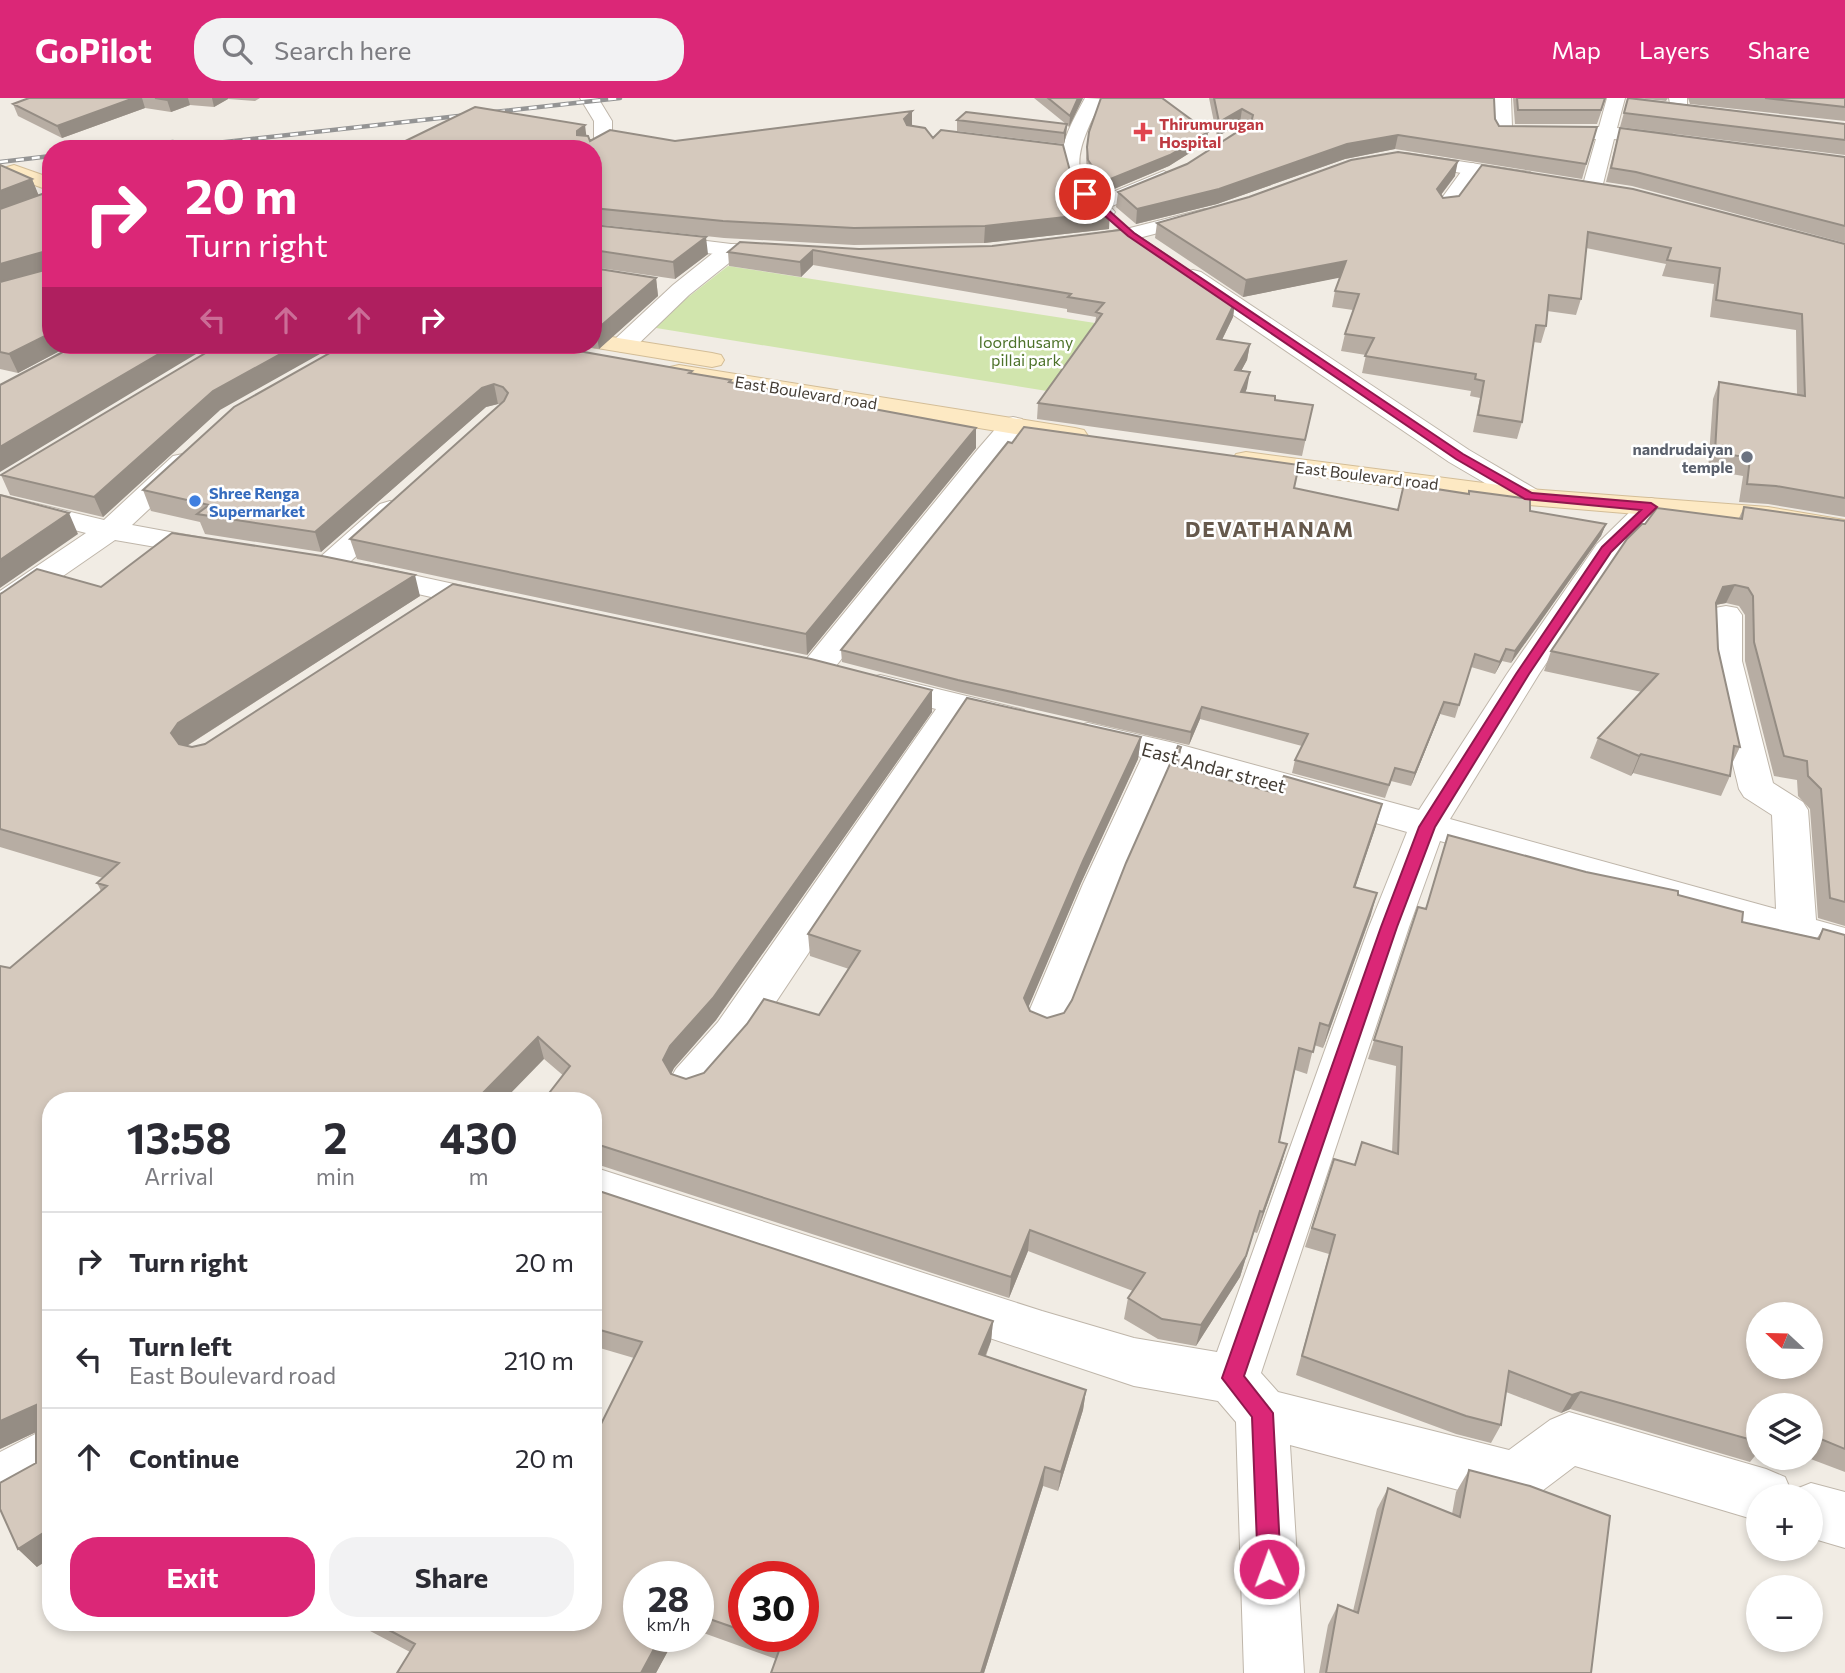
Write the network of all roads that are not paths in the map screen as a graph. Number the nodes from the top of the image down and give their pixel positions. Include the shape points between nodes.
1 (589, 98) edge
2 (1502, 98) edge
3 (1093, 99) edge
4 (1620, 101) edge
5 (1674, 105) edge
6 (1746, 118) edge
7 (1608, 133) junction
8 (1687, 142) edge
9 (602, 143) edge
10 (1500, 153) junction
11 (1382, 158) edge
12 (1473, 169) junction
13 (14, 171) edge
14 (1177, 172) edge
15 (1551, 181) edge
16 (42, 182) edge
17 (1618, 192) edge
18 (1098, 205) junction
19 (1446, 206) edge
20 (1231, 208) edge
21 (602, 234) edge
22 (1131, 234) junction
23 (1059, 245) edge
24 (731, 250) junction
25 (1153, 250) edge
26 (807, 253) edge
27 (1176, 265) edge
28 (656, 286) edge
29 (681, 290) junction
30 (602, 342) edge
31 (623, 345) junction
32 (568, 354) edge
33 (1087, 417) edge
34 (1013, 425) junction
35 (1105, 441) edge
36 (198, 448) edge
37 (1484, 470) junction
38 (4, 489) edge
39 (409, 493) edge
40 (1529, 496) junction
41 (1845, 505) edge
42 (1651, 507) junction
43 (1845, 529) edge
44 (110, 530) junction
45 (249, 553) edge
46 (451, 593) junction
47 (0, 605) edge
48 (519, 607) edge
49 (417, 615) edge
50 (1726, 615) dead end
51 (956, 705) junction
52 (1162, 751) junction
53 (1427, 827) junction
54 (1797, 928) junction
55 (1845, 942) edge
56 (1046, 1021) edge
57 (691, 1081) edge
58 (602, 1189) edge
59 (1248, 1396) junction
60 (42, 1457) edge
61 (0, 1482) edge
62 (1746, 1490) edge
63 (1823, 1514) edge
64 (1845, 1520) edge
65 (1274, 1673) edge

1 - 9 street via 603,121
2 - 10 street
3 - 18 street via 1065,154 1074,181
4 - 7 street
5 - 6 street
7 - 8 street
7 - 10 street
7 - 17 street via 1586,187
10 - 12 street
10 - 15 street
11 - 12 street
12 - 19 street
13 - 16 main road
14 - 18 street
18 - 22 street
20 - 22 street
21 - 24 street
22 - 23 street
22 - 25 street
24 - 26 street
24 - 29 street
27 - 37 street
28 - 29 street
29 - 31 street
30 - 31 main road
31 - 33 main road
32 - 34 main road, East Boulevard road
34 - 35 main road, East Boulevard road
34 - 51 street, East Andar street via 915,548 803,667
36 - 44 street
37 - 40 street
37 - 40 main road, East Boulevard road via 1227,447
37 - 41 main road via 1678,485
38 - 44 street
39 - 46 street via 316,563
40 - 42 main road, East Boulevard road
42 - 43 main road, East Boulevard road via 1768,516
42 - 53 street via 1606,550
44 - 45 street
44 - 47 street
46 - 48 street
46 - 49 street
50 - 54 street via 1726,661 1757,789 1790,810
51 - 52 street, East Andar street
51 - 57 street via 733,1032
52 - 53 street, East Andar street
52 - 56 street
53 - 54 street, East Andar street
53 - 59 street via 1389,927
54 - 55 street, East Andar street
58 - 59 street via 1055,1338
59 - 62 street via 1514,1478 1569,1438
59 - 65 street
60 - 61 street
63 - 64 street

